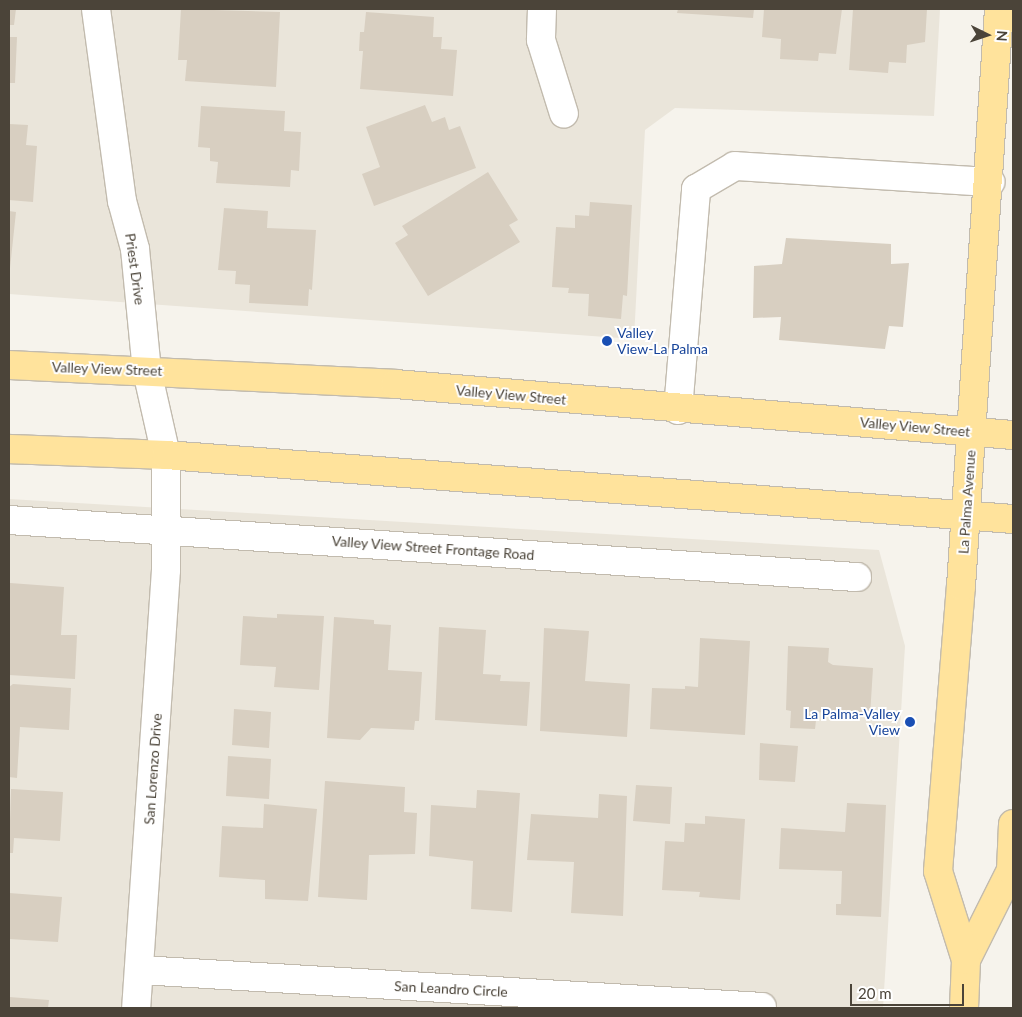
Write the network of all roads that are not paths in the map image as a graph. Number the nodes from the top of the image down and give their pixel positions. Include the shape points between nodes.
1 (96, 9) edge
2 (542, 9) edge
3 (999, 9) edge
4 (564, 114) dead end
5 (990, 182) junction
6 (9, 365) edge
7 (147, 371) junction
8 (678, 410) junction
9 (972, 432) junction
10 (1013, 435) edge
11 (9, 449) edge
12 (166, 455) junction
13 (965, 515) junction
14 (1013, 519) edge
15 (9, 520) edge
16 (167, 530) junction
17 (857, 577) dead end
18 (1013, 833) edge
19 (966, 960) junction
20 (140, 970) junction
21 (762, 1007) edge
22 (136, 1008) edge
23 (964, 1008) edge

1 - 7 street, Priest Drive via 122,201 135,249
2 - 4 street via 542,40
3 - 5 main road, La Palma Avenue
5 - 8 street via 735,166 696,188
5 - 9 main road, La Palma Avenue
6 - 7 main road, Valley View Street
7 - 8 main road, Valley View Street via 395,384
7 - 12 street, Priest Drive
8 - 9 main road, Valley View Street
9 - 10 main road, Valley View Street
9 - 13 main road, La Palma Avenue
11 - 12 main road
12 - 13 main road
12 - 16 street, Priest Drive
13 - 14 main road
13 - 19 main road, La Palma Avenue via 938,871
15 - 16 street, Valley View Street Frontage Road
16 - 17 street, Valley View Street Frontage Road
16 - 20 street, San Lorenzo Drive
18 - 19 main road, La Palma Avenue via 1011,870
19 - 23 main road, La Palma Avenue
20 - 21 street, San Leandro Circle
20 - 22 street, San Lorenzo Drive

